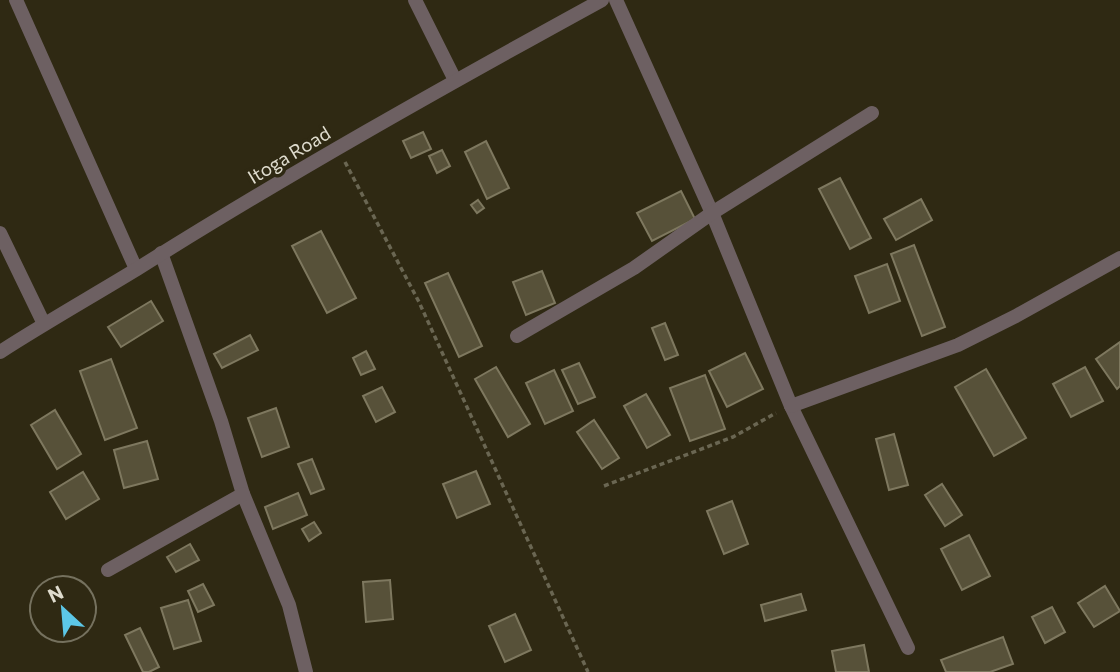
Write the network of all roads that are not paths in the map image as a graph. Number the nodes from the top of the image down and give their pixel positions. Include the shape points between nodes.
1 (16, 0) edge
2 (415, 0) edge
3 (602, 0) edge
4 (616, 0) edge
5 (455, 80) junction
6 (872, 113) dead end
7 (712, 213) junction
8 (0, 233) edge
9 (161, 253) junction
10 (1120, 258) edge
11 (136, 269) junction
12 (44, 324) junction
13 (517, 336) dead end
14 (0, 352) edge
15 (791, 406) junction
16 (243, 494) junction
17 (108, 570) dead end
18 (908, 648) dead end
19 (306, 672) edge

1 - 11 street
2 - 5 street
3 - 5 street, Itoga Road
4 - 7 street
5 - 9 street, Itoga Road
6 - 7 street
7 - 13 street via 634,268
7 - 15 street
8 - 12 street
9 - 11 street, Itoga Road
9 - 16 street
10 - 15 street via 958,345
11 - 12 street, Itoga Road
12 - 14 street, Itoga Road
15 - 18 street
16 - 17 street
16 - 19 street via 289,605

